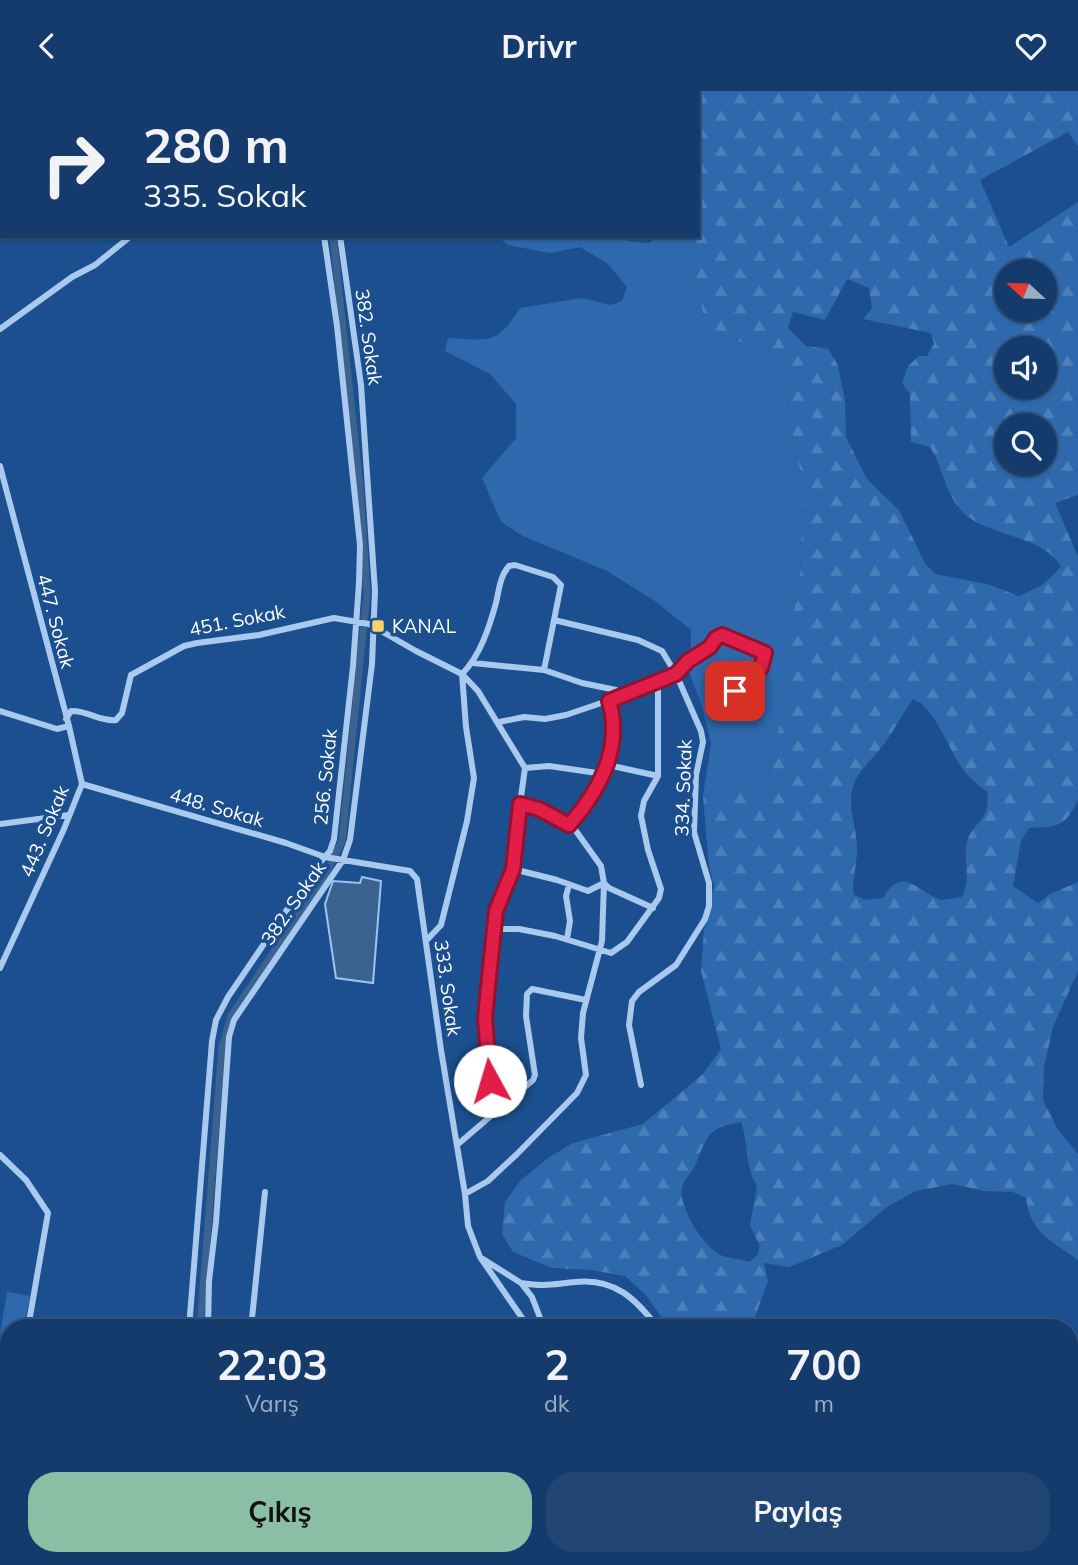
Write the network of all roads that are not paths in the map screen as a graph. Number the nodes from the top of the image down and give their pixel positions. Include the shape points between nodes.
1 (129, 238) edge
2 (324, 238) edge
3 (340, 238) edge
4 (0, 329) edge
5 (0, 466) edge
6 (554, 620) junction
7 (358, 621) junction
8 (371, 625) junction
9 (473, 663) junction
10 (544, 670) junction
11 (462, 674) junction
12 (676, 674) junction
13 (658, 682) junction
14 (735, 691) dead end
15 (622, 696) junction
16 (609, 701) junction
17 (0, 711) edge
18 (67, 722) junction
19 (499, 722) junction
20 (608, 765) junction
21 (525, 768) junction
22 (604, 774) junction
23 (658, 776) junction
24 (82, 784) junction
25 (520, 804) junction
26 (69, 815) junction
27 (0, 824) edge
28 (569, 825) junction
29 (326, 857) junction
30 (341, 860) junction
31 (513, 869) junction
32 (604, 883) junction
33 (569, 885) junction
34 (653, 908) junction
35 (495, 929) junction
36 (567, 939) junction
37 (426, 941) junction
38 (600, 951) junction
39 (0, 968) edge
40 (586, 1000) junction
41 (641, 1084) dead end
42 (497, 1110) junction
43 (457, 1145) junction
44 (0, 1155) edge
45 (265, 1192) dead end
46 (465, 1193) junction
47 (480, 1257) junction
48 (521, 1283) junction
49 (30, 1319) edge
50 (190, 1319) edge
51 (208, 1319) edge
52 (252, 1319) edge
53 (523, 1319) edge
54 (541, 1319) edge
55 (650, 1319) edge

1 - 4 street
2 - 7 street, 256. Sokak via 359,524
3 - 8 street, 382. Sokak via 361,384 375,591
5 - 18 street, 447. Sokak
6 - 9 street via 558,580 509,566 503,572
6 - 10 street
6 - 12 street, 334. Sokak via 653,646 662,651
7 - 8 street, 451. Sokak
7 - 18 street, 451. Sokak via 334,618 184,646 131,675 116,720 71,711
7 - 29 street, 256. Sokak via 334,839
8 - 11 street, 451. Sokak
8 - 30 street, 382. Sokak via 372,664 358,782 350,839
9 - 10 street
9 - 11 street
10 - 15 street
11 - 19 street
11 - 37 street via 474,778 441,925
12 - 13 street
12 - 14 street via 722,635 765,653 761,668
12 - 41 street, 334. Sokak via 703,742 696,775 694,832 710,899 705,919 676,965 632,1001 629,1025
13 - 15 street
13 - 23 street
15 - 16 street
16 - 19 street via 566,715
16 - 20 street via 614,731
17 - 18 street via 57,729
18 - 24 street, 447. Sokak
19 - 21 street
20 - 22 street
20 - 23 street
21 - 22 street via 550,766
21 - 25 street
22 - 28 street
23 - 34 street via 641,816 661,889
24 - 26 street, 443. Sokak
24 - 29 street, 448. Sokak
25 - 28 street
25 - 31 street
26 - 27 street
26 - 39 street, 443. Sokak
28 - 32 street via 601,866
29 - 30 street, 448. Sokak
29 - 50 street, 256. Sokak via 240,978 216,1020
30 - 37 street, 333. Sokak via 410,871 417,879
30 - 51 street, 382. Sokak via 234,1020
31 - 33 street
31 - 35 street via 496,911
32 - 33 street via 588,891
32 - 34 street
32 - 38 street
33 - 36 street
34 - 38 street via 627,942 611,953
35 - 36 street
35 - 42 street via 485,1018
36 - 38 street
37 - 43 street, 333. Sokak
38 - 40 street
40 - 42 street via 533,989 527,994 535,1075
40 - 46 street via 581,1038 586,1075 577,1093 488,1181
42 - 43 street
43 - 46 street, 333. Sokak
44 - 49 street via 26,1179 48,1213
45 - 52 street
46 - 47 street, 333. Sokak via 468,1226
47 - 48 street
47 - 53 street, 333. Sokak
48 - 54 street
48 - 55 street via 543,1287 607,1284 633,1298

